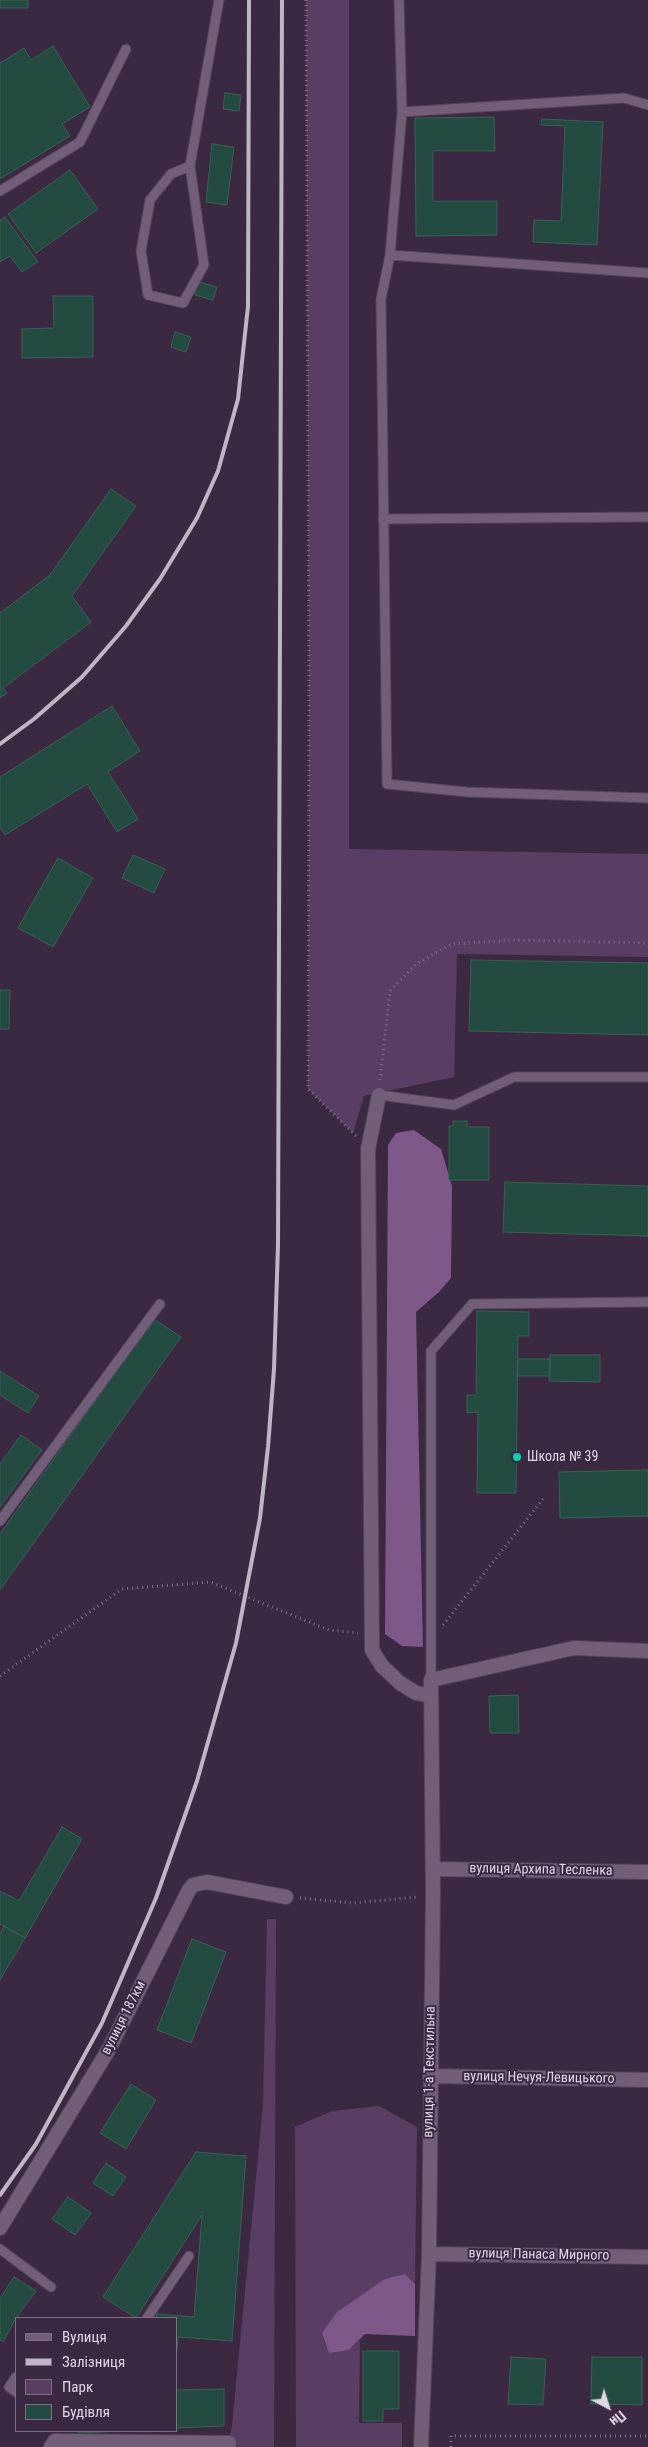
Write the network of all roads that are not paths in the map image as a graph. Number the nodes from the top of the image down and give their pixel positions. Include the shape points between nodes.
1 (220, 0) edge
2 (399, 0) edge
3 (126, 49) dead end
4 (648, 104) edge
5 (402, 112) junction
6 (190, 166) junction
7 (0, 191) edge
8 (390, 255) junction
9 (648, 273) edge
10 (648, 517) edge
11 (383, 519) junction
12 (648, 798) edge
13 (648, 1077) edge
14 (379, 1095) joint
15 (648, 1302) edge
16 (160, 1304) dead end
17 (0, 1521) edge
18 (648, 1651) edge
19 (431, 1680) junction
20 (431, 1696) junction
21 (433, 1869) junction
22 (648, 1872) edge
23 (286, 1897) road end
24 (430, 2076) junction
25 (648, 2080) edge
26 (0, 2228) edge
27 (0, 2249) edge
28 (429, 2254) junction
29 (188, 2256) dead end
30 (648, 2257) edge
31 (51, 2287) dead end
32 (148, 2317) edge
33 (15, 2378) edge
34 (15, 2391) edge
35 (53, 2439) edge
36 (229, 2443) dead end
37 (421, 2447) edge

1 - 6 lane
2 - 5 lane
3 - 7 lane via 80,142
4 - 5 lane via 624,98
5 - 8 lane
6 - 6 lane via 204,265 183,302 148,294 141,251 150,200 171,174
8 - 9 lane
8 - 11 lane via 381,299
10 - 11 lane
11 - 12 lane via 387,784 467,792
13 - 14 lane via 514,1077 454,1104
14 - 20 street via 368,1149 372,1650 382,1666 400,1683 416,1693
15 - 19 lane via 472,1304 431,1352
16 - 17 lane
18 - 19 street via 574,1648
19 - 20 street, вулиця 1-а Текстильна
20 - 21 street, вулиця 1-а Текстильна
21 - 22 street, вулиця Архипа Тесленка
21 - 24 street, вулиця 1-а Текстильна
23 - 26 street, вулиця 187км via 207,1882 194,1885 189,1890 110,2049
24 - 25 street, вулиця Нечуя-Левицького
24 - 28 street, вулиця 1-а Текстильна
27 - 31 lane
28 - 30 street, вулиця Панаса Мирного
28 - 37 street, вулиця 1-а Текстильна
29 - 32 lane
33 - 34 lane via 9,2387
35 - 36 street

